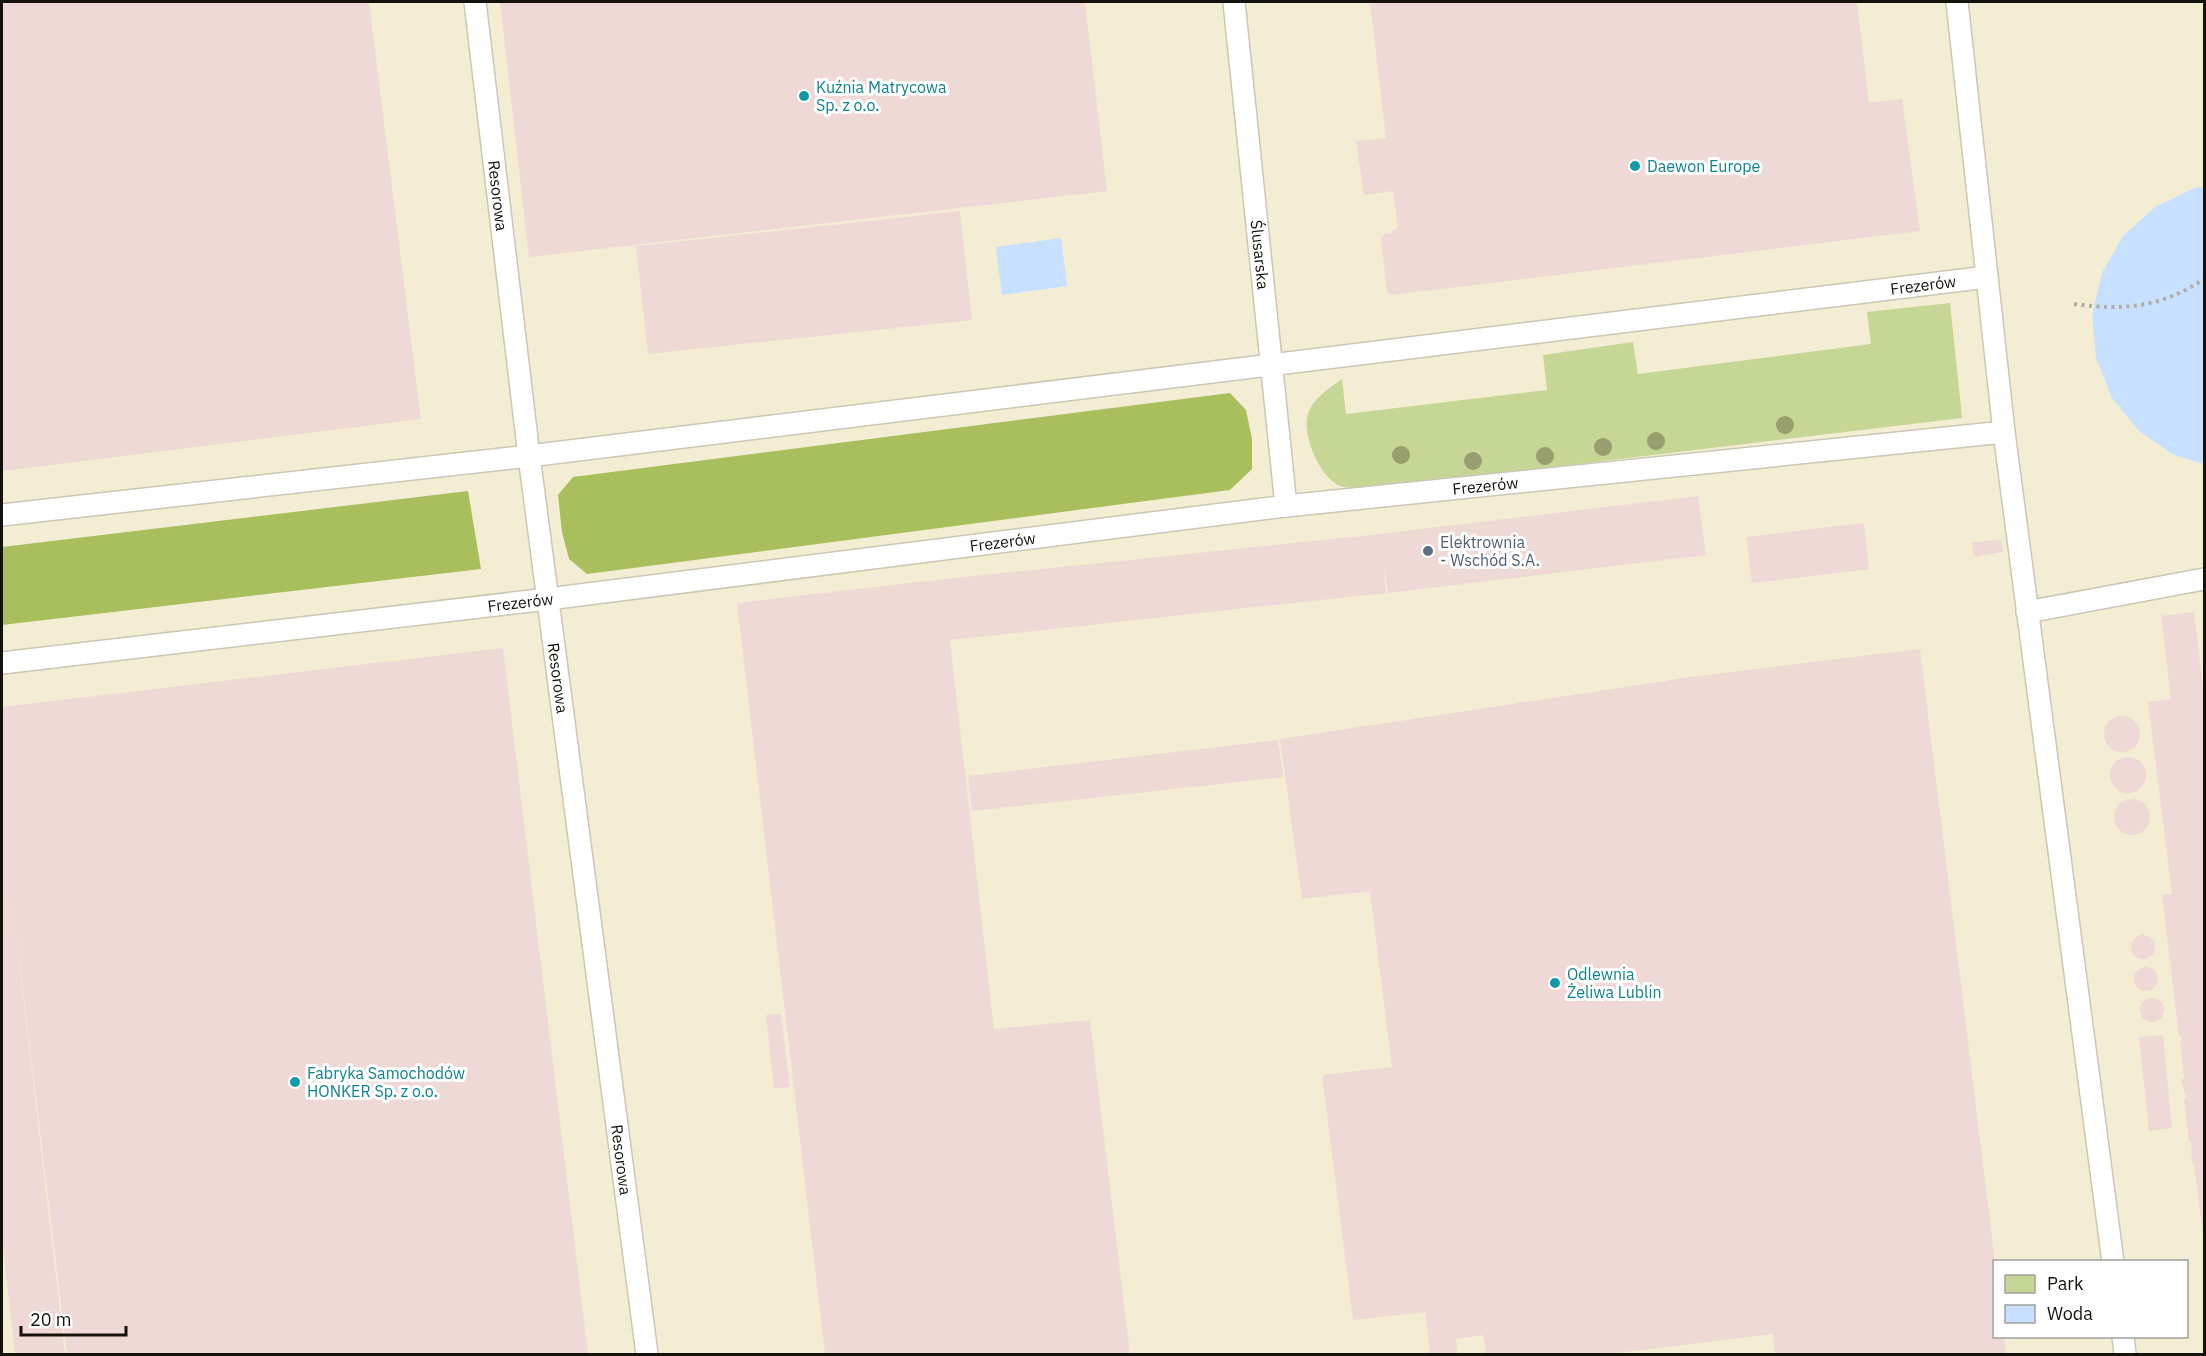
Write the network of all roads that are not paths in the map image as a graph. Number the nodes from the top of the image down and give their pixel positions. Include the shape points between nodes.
1 (475, 2) edge
2 (1234, 2) edge
3 (1957, 2) edge
4 (1987, 277) junction
5 (1272, 363) junction
6 (2004, 432) junction
7 (529, 456) junction
8 (1286, 506) junction
9 (2, 515) edge
10 (2205, 579) edge
11 (548, 599) junction
12 (2027, 612) junction
13 (2, 663) edge
14 (2113, 1260) edge
15 (2123, 1338) edge
16 (648, 1354) edge
17 (2125, 1354) edge

1 - 7 lane, Resorowa
2 - 5 lane, Ślusarska
3 - 4 lane
4 - 5 lane, Frezerów
4 - 6 lane
5 - 7 lane, Frezerów
5 - 8 lane, Ślusarska
6 - 8 lane, Frezerów
6 - 12 lane
7 - 9 lane, Frezerów
7 - 11 lane, Resorowa
8 - 11 lane, Frezerów
10 - 12 lane
11 - 13 lane, Frezerów
11 - 16 lane, Resorowa
12 - 14 lane
15 - 17 lane

